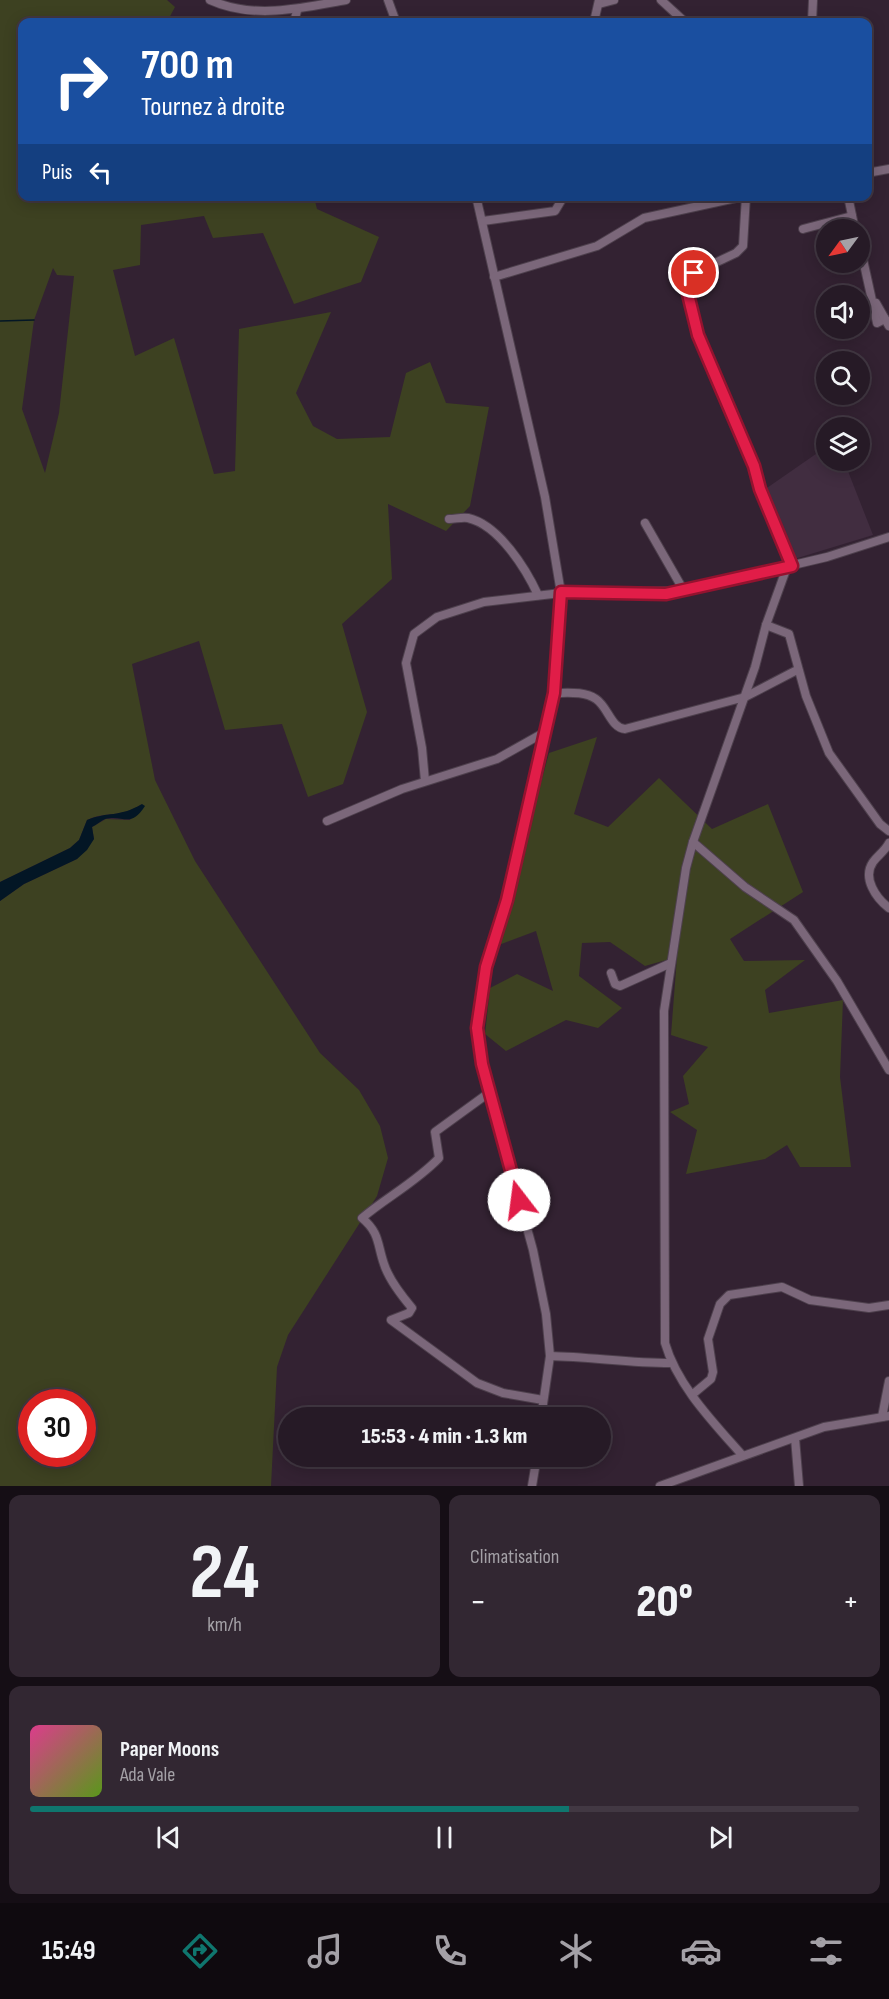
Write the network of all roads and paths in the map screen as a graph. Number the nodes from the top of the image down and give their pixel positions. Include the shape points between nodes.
1 (210, 0) edge
2 (346, 0) edge
3 (388, 0) edge
4 (614, 0) edge
5 (661, 0) edge
6 (813, 0) edge
7 (599, 2) edge
8 (297, 10) junction
9 (295, 18) edge
10 (395, 18) edge
11 (595, 18) edge
12 (681, 18) edge
13 (812, 18) edge
14 (889, 169) edge
15 (872, 172) edge
16 (477, 201) edge
17 (561, 201) edge
18 (722, 201) edge
19 (745, 201) edge
20 (849, 201) edge
21 (852, 216) junction
22 (853, 219) edge
23 (483, 221) junction
24 (803, 229) dead end
25 (866, 273) edge
26 (495, 277) junction
27 (887, 323) edge
28 (449, 519) dead end
29 (645, 523) dead end
30 (889, 537) edge
31 (789, 566) junction
32 (684, 591) junction
33 (561, 592) junction
34 (538, 596) junction
35 (766, 625) junction
36 (797, 670) junction
37 (554, 693) junction
38 (745, 696) junction
39 (545, 732) junction
40 (425, 781) junction
41 (327, 821) dead end
42 (889, 831) edge
43 (693, 843) junction
44 (889, 843) edge
45 (889, 908) edge
46 (671, 963) junction
47 (611, 973) dead end
48 (889, 1070) edge
49 (490, 1092) junction
50 (889, 1305) edge
51 (550, 1356) junction
52 (670, 1363) junction
53 (889, 1381) edge
54 (693, 1394) junction
55 (543, 1400) junction
56 (542, 1407) edge
57 (886, 1417) edge
58 (795, 1438) junction
59 (742, 1455) junction
60 (535, 1467) edge
61 (684, 1483) edge
62 (532, 1486) edge
63 (660, 1486) edge
64 (799, 1486) edge

1 - 8 street via 257,10
2 - 8 street
3 - 10 street
4 - 7 street
5 - 12 street
6 - 13 street
7 - 11 street
8 - 9 street
14 - 15 street
16 - 23 street
17 - 23 street via 555,211
18 - 26 street via 644,218 597,246
19 - 31 street via 743,246 694,273 687,290 698,335 754,466
20 - 21 street
21 - 22 street
21 - 24 street
23 - 26 street
25 - 27 street via 873,300
26 - 33 street via 545,497
28 - 34 street via 472,520 504,543 528,572
29 - 32 street
30 - 31 street
31 - 32 street
31 - 35 street
32 - 33 street
33 - 34 street
33 - 37 street
34 - 40 street via 484,602 437,617 414,634 406,663
35 - 36 street via 789,634
35 - 38 street
36 - 38 street
36 - 42 street via 829,753
37 - 38 street via 585,694 596,699 616,725 625,729
37 - 39 street
38 - 43 street
39 - 40 street via 498,759
39 - 49 street via 480,1005 478,1043
40 - 41 street
43 - 46 street
43 - 48 street via 745,887 794,920 837,981
44 - 45 street via 872,864 868,877
46 - 47 street via 620,986
46 - 52 street via 663,1042 664,1343
49 - 51 street via 533,1250
49 - 55 street via 435,1132 439,1158 426,1172 362,1218 374,1228 384,1264 412,1308 391,1320 477,1383 503,1393
50 - 54 street via 869,1308 810,1299 782,1287 729,1295 720,1304 708,1339 711,1378
51 - 52 street
51 - 55 street
52 - 54 street
53 - 57 street
54 - 59 street
55 - 56 street
57 - 58 street via 824,1427
58 - 59 street
58 - 64 street
59 - 61 street
60 - 62 street
61 - 63 street

